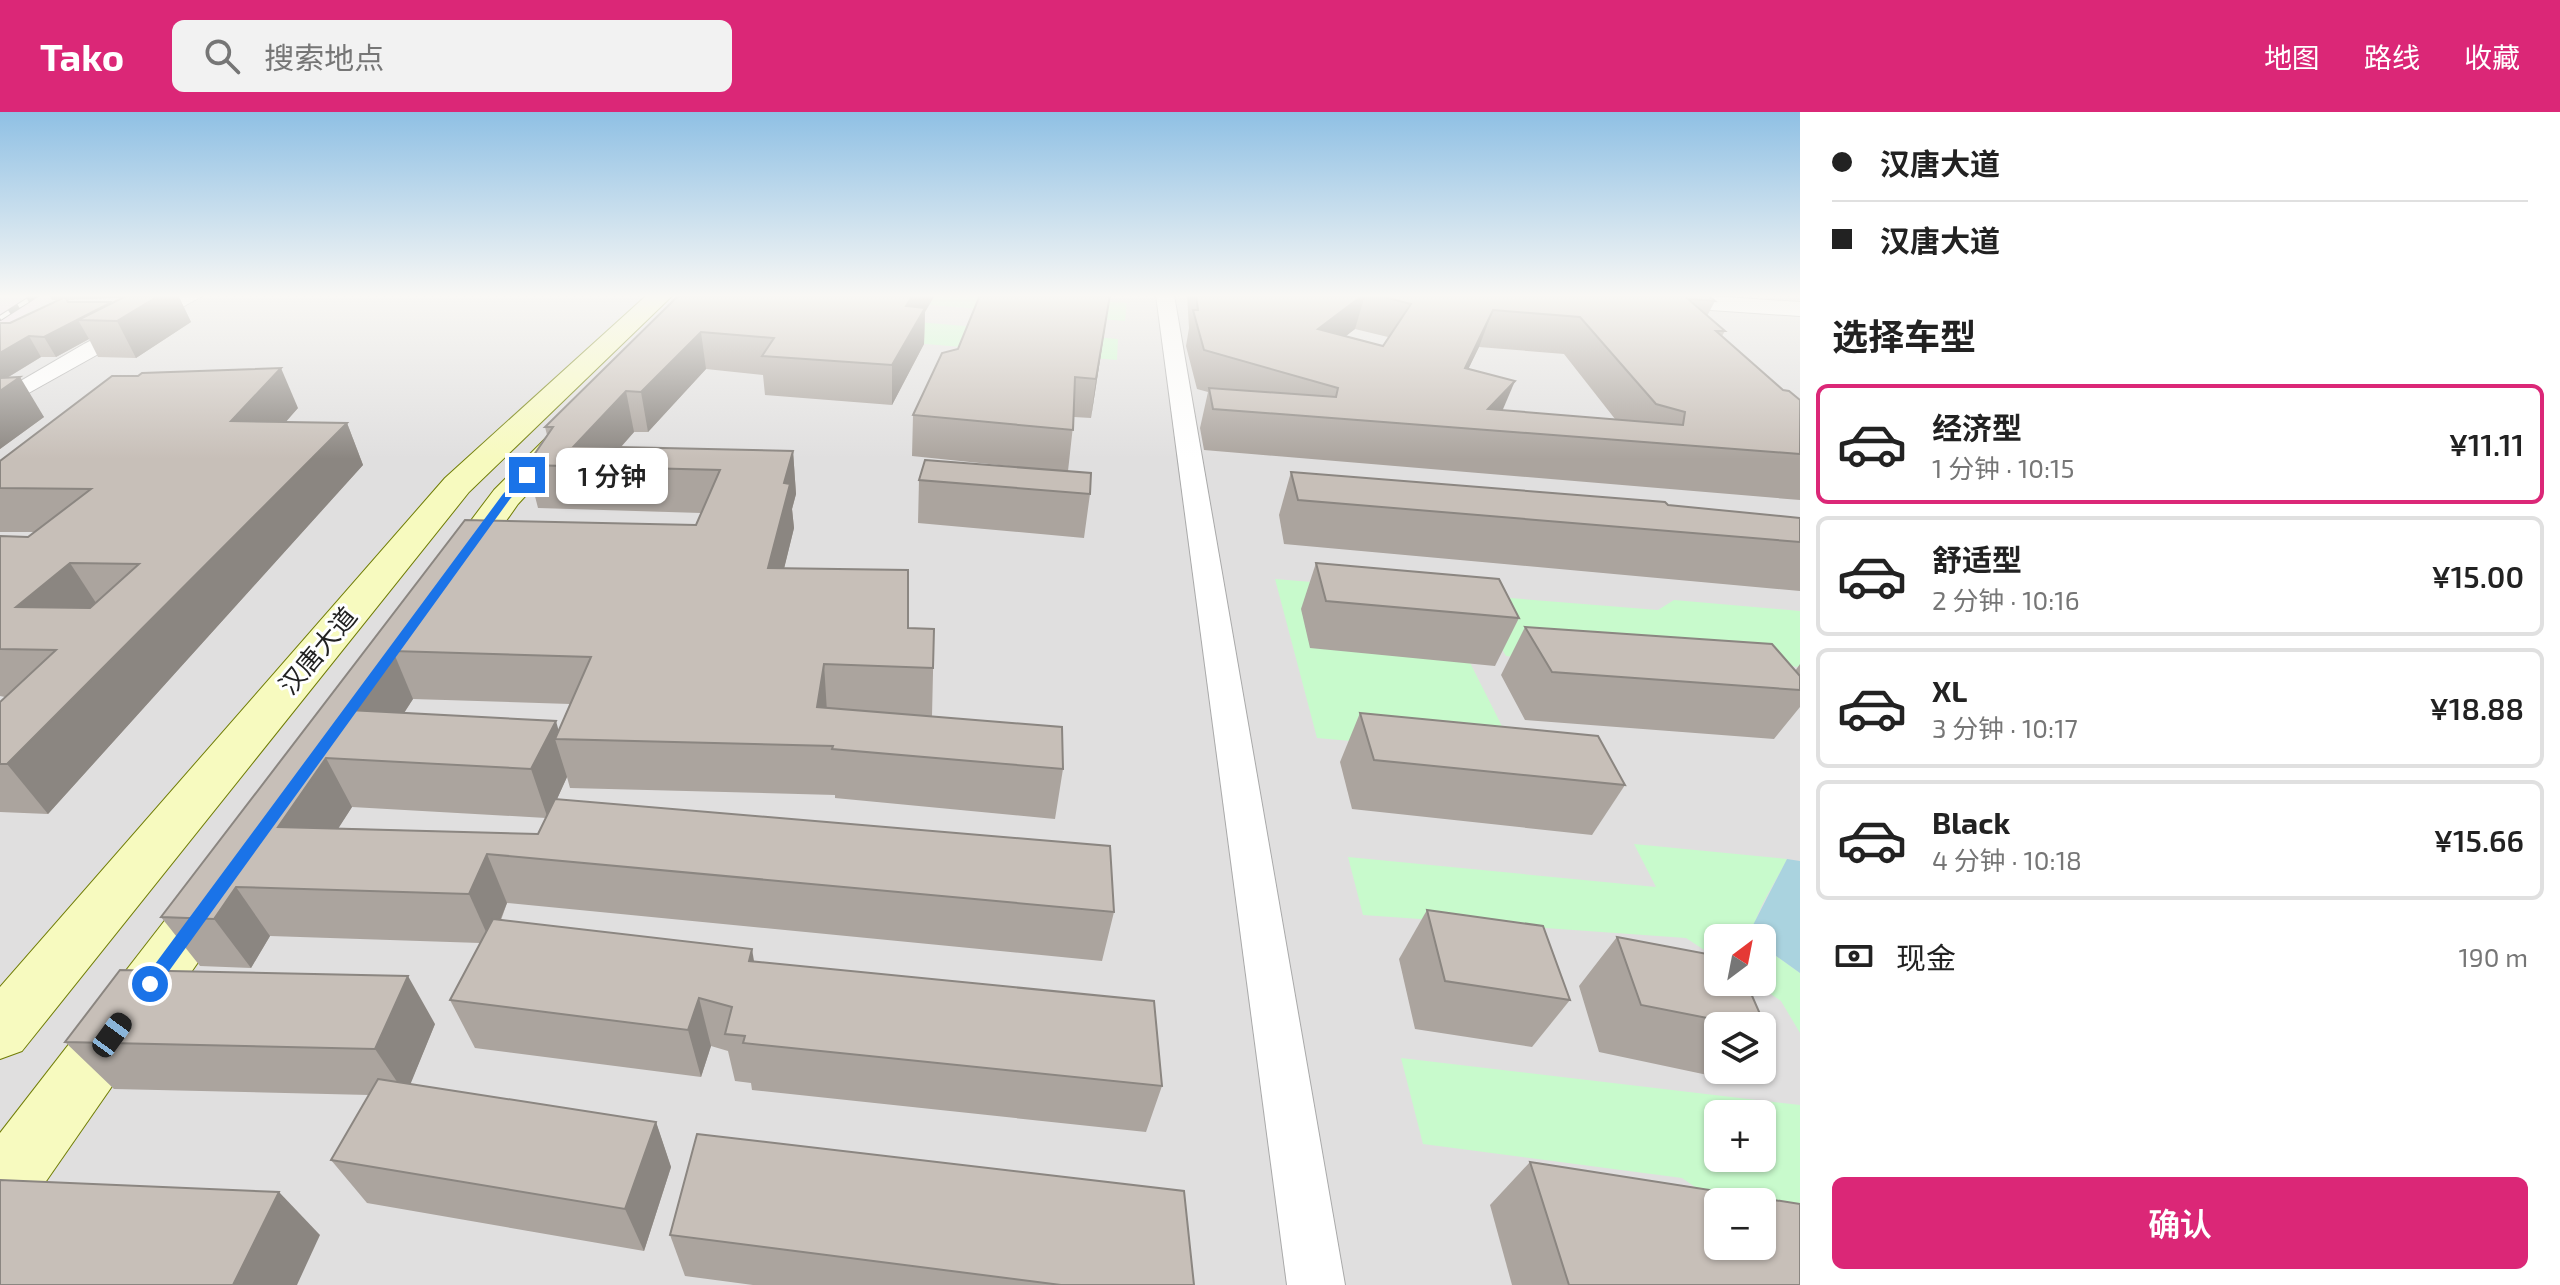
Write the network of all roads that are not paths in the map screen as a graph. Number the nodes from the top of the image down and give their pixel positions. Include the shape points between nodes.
1 (88, 350) edge
2 (602, 350) edge
3 (649, 350) edge
4 (1173, 350) edge
5 (0, 402) edge
6 (431, 599) edge
7 (244, 856) edge
8 (0, 1031) edge
9 (0, 1189) edge
10 (1316, 1285) edge

1 - 5 street
2 - 8 main road, 汉唐大道 via 457,485
3 - 6 main road via 506,497
4 - 10 street
7 - 9 main road

